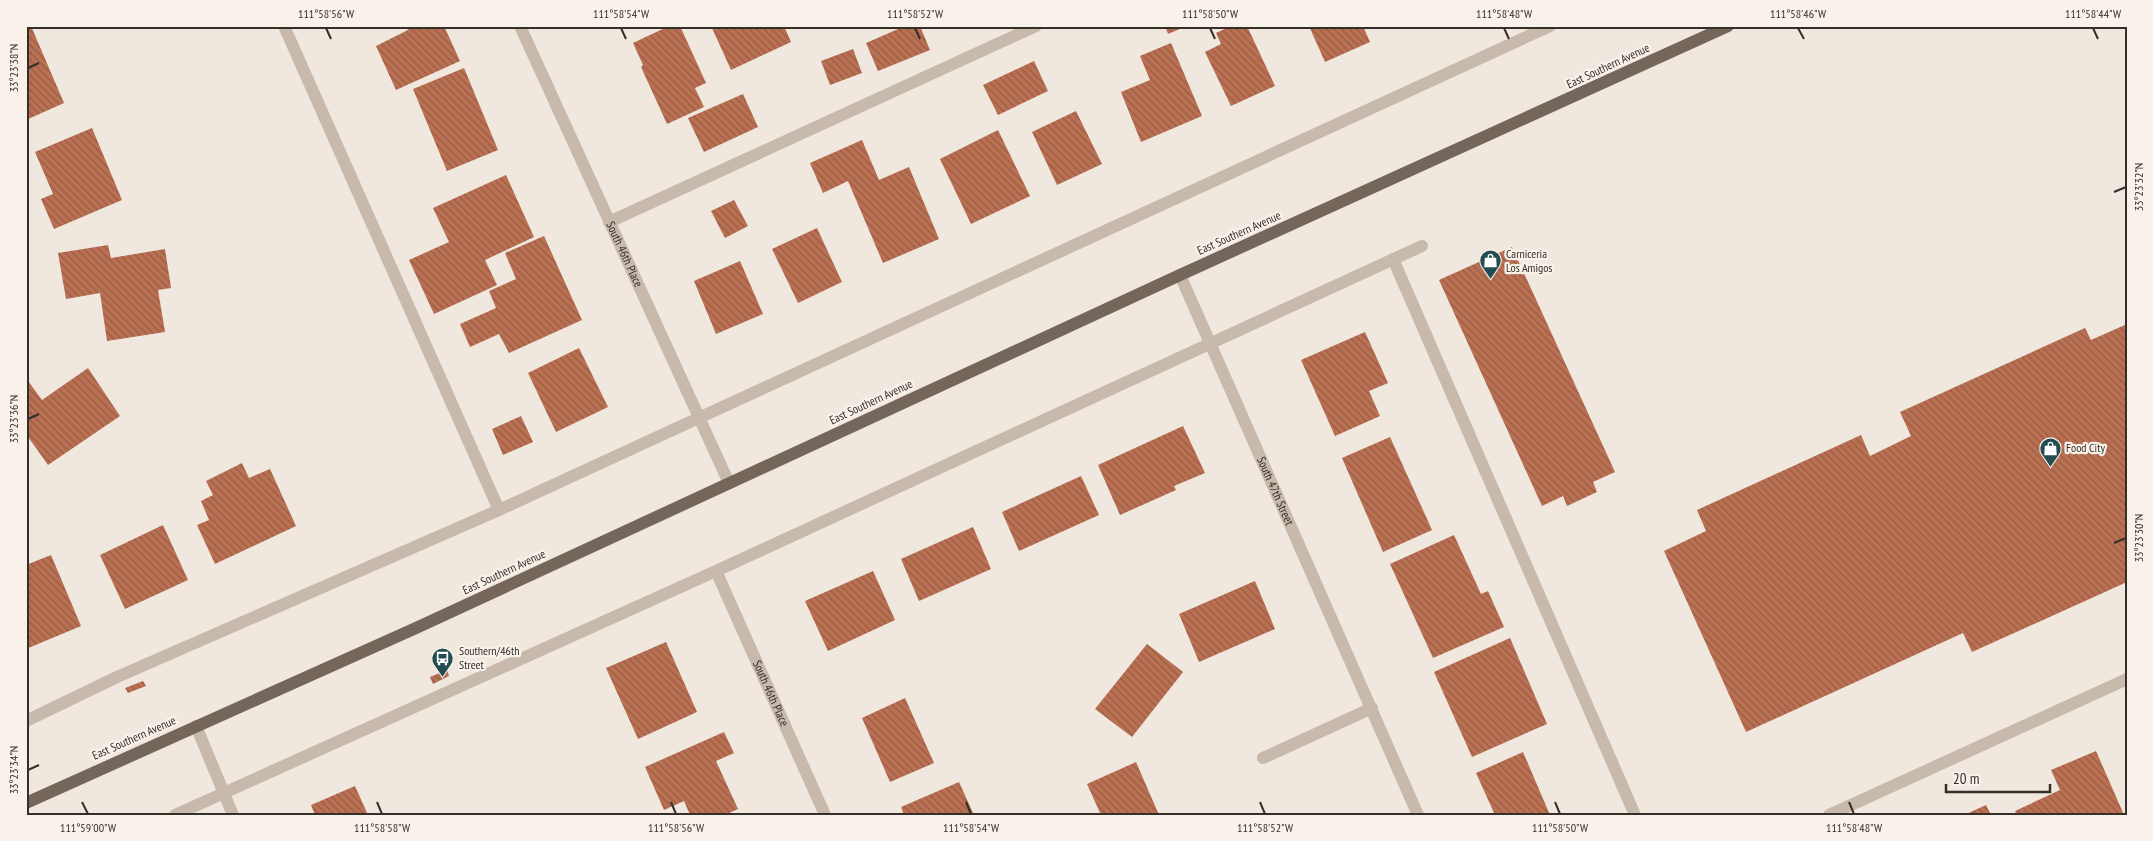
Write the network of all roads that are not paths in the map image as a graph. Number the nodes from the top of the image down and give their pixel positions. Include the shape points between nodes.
1 (284, 26) edge
2 (520, 26) edge
3 (1036, 26) edge
4 (1550, 26) edge
5 (1728, 26) edge
6 (609, 222) junction
7 (1422, 246) dead end
8 (1393, 259) junction
9 (1180, 275) junction
10 (1209, 344) junction
11 (699, 418) junction
12 (730, 483) junction
13 (499, 510) junction
14 (716, 571) junction
15 (2127, 679) edge
16 (1372, 708) junction
17 (26, 722) edge
18 (196, 726) junction
19 (1263, 758) dead end
20 (223, 793) junction
21 (26, 802) edge
22 (175, 815) edge
23 (233, 815) edge
24 (824, 815) edge
25 (1418, 815) edge
26 (1635, 815) edge
27 (1829, 815) edge

1 - 13 street
2 - 6 street, South 46th Place
3 - 6 street
4 - 11 street
5 - 9 main road, East Southern Avenue
6 - 11 street, South 46th Place
7 - 8 street
8 - 10 street
8 - 26 street
9 - 10 street, South 47th Street
9 - 12 main road, East Southern Avenue
10 - 14 street
10 - 16 street, South 47th Street
11 - 12 street, South 46th Place
11 - 13 street
12 - 18 main road, East Southern Avenue
13 - 17 street via 126,674
14 - 20 street
14 - 24 street, South 46th Place
15 - 27 street
16 - 19 street
16 - 25 street, South 47th Street
18 - 20 street
18 - 21 main road, East Southern Avenue
20 - 22 street
20 - 23 street

